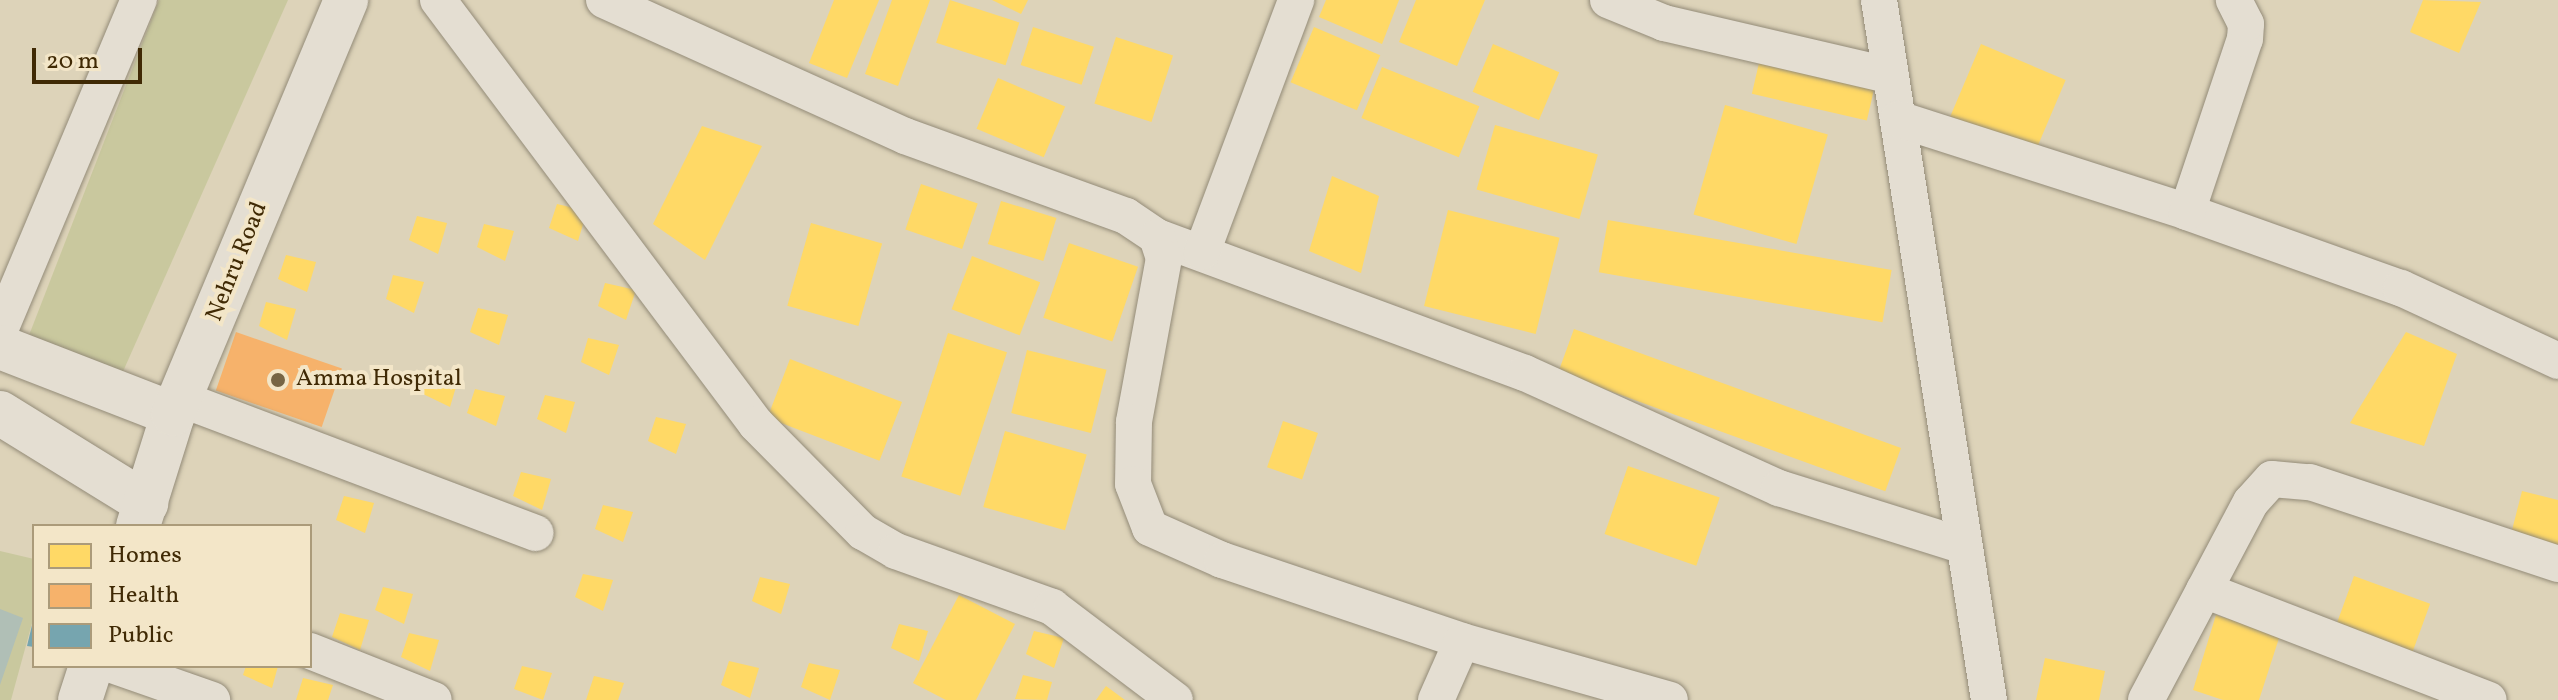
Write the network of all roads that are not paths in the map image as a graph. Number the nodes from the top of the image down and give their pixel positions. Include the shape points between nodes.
1 (139, 0) edge
2 (346, 0) edge
3 (438, 0) edge
4 (604, 0) edge
5 (1296, 0) edge
6 (1608, 0) edge
7 (1879, 0) edge
8 (2234, 0) edge
9 (1891, 76) junction
10 (1898, 119) junction
11 (2187, 212) junction
12 (1157, 237) junction
13 (1202, 252) junction
14 (0, 330) edge
15 (0, 347) edge
16 (2558, 361) edge
17 (177, 406) junction
18 (0, 413) edge
19 (142, 515) edge
20 (536, 533) dead end
21 (1964, 546) junction
22 (2558, 564) edge
23 (2204, 590) junction
24 (312, 652) edge
25 (90, 668) edge
26 (121, 668) edge
27 (1448, 680) edge
28 (80, 700) edge
29 (212, 700) edge
30 (434, 700) edge
31 (1175, 700) edge
32 (1670, 700) edge
33 (1989, 700) edge
34 (2146, 700) edge
35 (2489, 700) edge

1 - 14 street
2 - 17 main road, Nehru Road
3 - 31 street via 756,424 863,532 896,551 1052,607
4 - 12 street via 905,136 1126,216
5 - 13 street
6 - 9 street via 1664,23
7 - 9 street
8 - 11 street via 2246,24 2245,39
9 - 10 street
10 - 11 street
10 - 21 street
11 - 16 street via 2401,288
12 - 13 street
12 - 27 street via 1164,258 1133,437 1133,484 1150,528
13 - 21 street via 1525,373 1779,488
15 - 17 main road
17 - 19 main road, Nehru Road
17 - 20 street
18 - 19 main road
21 - 33 street
22 - 23 street via 2290,477 2272,479 2259,489
23 - 34 street
23 - 35 street
24 - 30 street
25 - 28 main road
26 - 29 street
27 - 32 street

